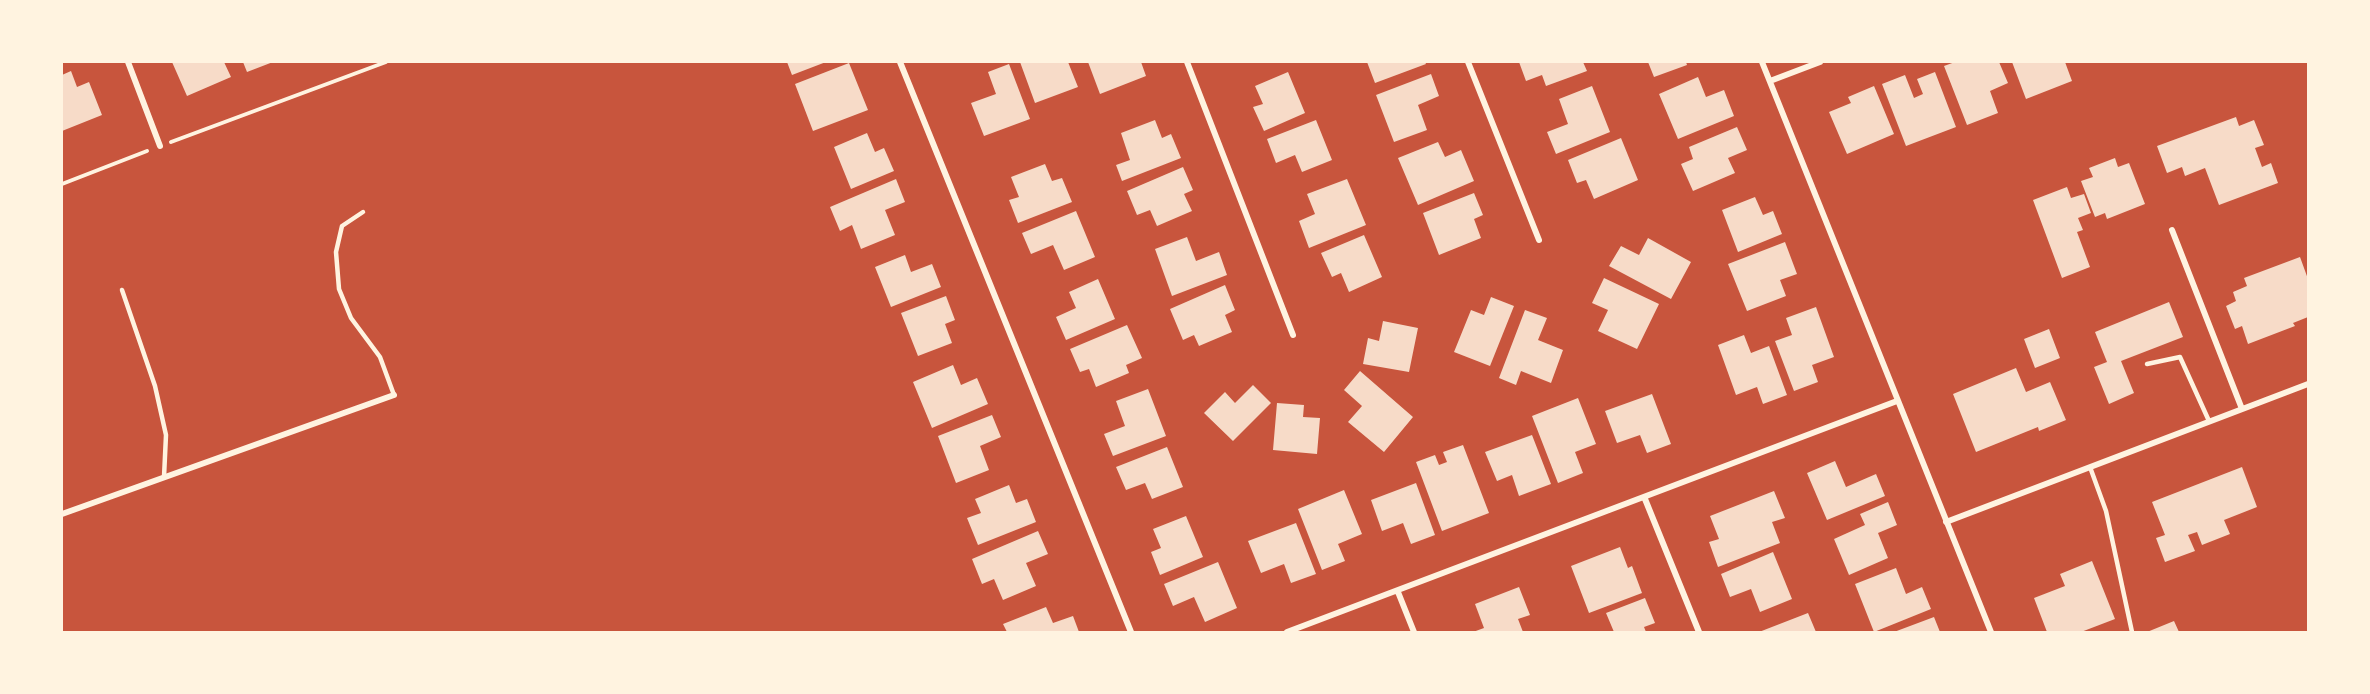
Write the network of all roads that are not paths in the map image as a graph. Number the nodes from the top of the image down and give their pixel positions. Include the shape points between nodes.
1 (128, 62) edge
2 (900, 62) edge
3 (1186, 62) edge
4 (1468, 62) edge
5 (1762, 62) edge
6 (1820, 62) edge
7 (1770, 81) junction
8 (160, 146) road end
9 (363, 212) dead end
10 (2172, 230) dead end
11 (1539, 240) dead end
12 (122, 290) dead end
13 (1293, 335) dead end
14 (2147, 364) dead end
15 (2308, 384) edge
16 (394, 395) joint
17 (1897, 401) junction
18 (2242, 409) junction
19 (2209, 422) junction
20 (2090, 467) junction
21 (164, 477) junction
22 (1645, 499) junction
23 (62, 514) edge
24 (1946, 522) junction
25 (1398, 592) junction
26 (1131, 633) edge
27 (1287, 633) edge
28 (1414, 633) edge
29 (1699, 633) edge
30 (1990, 633) edge
31 (2132, 633) edge

1 - 8 street
2 - 26 street
3 - 13 street
4 - 11 street
5 - 7 street
6 - 7 street
7 - 17 street
9 - 16 lane via 342,226 336,252 339,288 351,318 380,357
10 - 18 street
12 - 21 lane via 155,386 166,435
14 - 19 lane via 2180,357
15 - 18 street
16 - 21 street
17 - 22 street
17 - 24 street
18 - 19 street
19 - 20 street
20 - 24 street
20 - 31 lane via 2106,511
21 - 23 street
22 - 25 street
22 - 29 street
24 - 30 street
25 - 27 street
25 - 28 street

